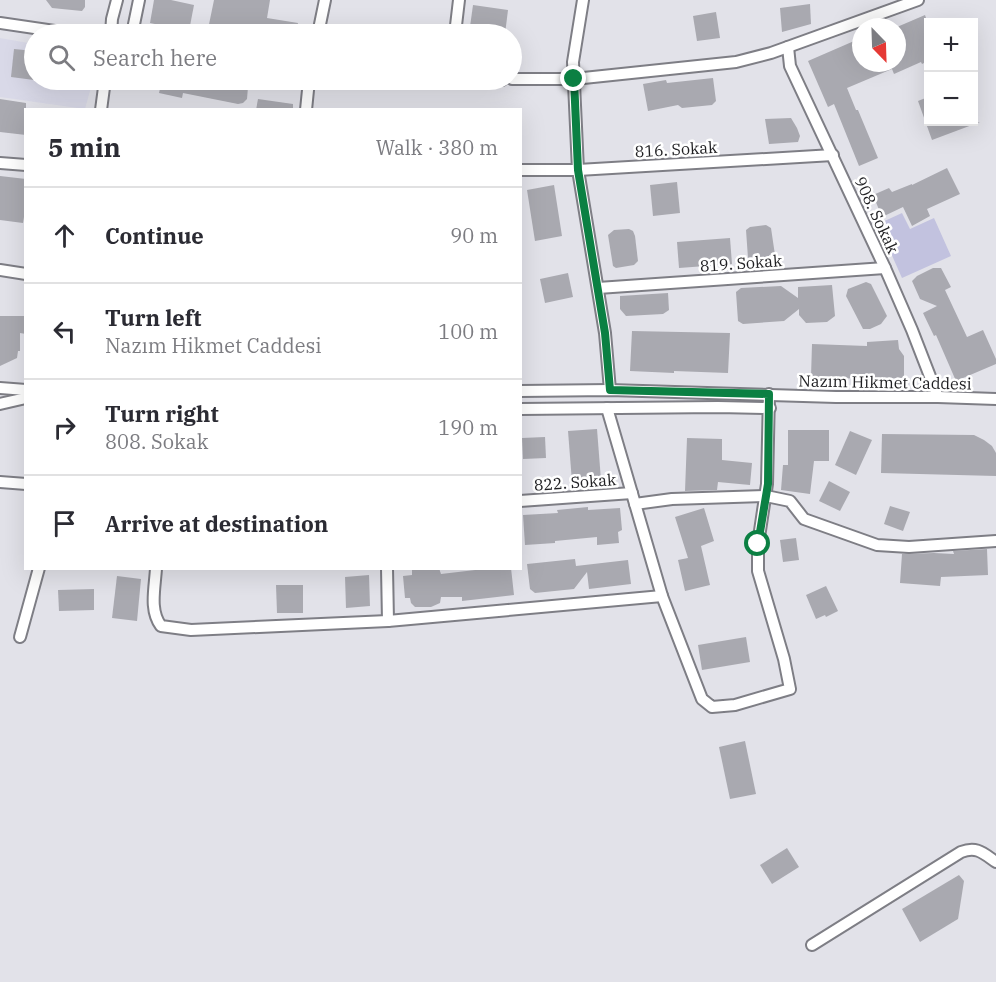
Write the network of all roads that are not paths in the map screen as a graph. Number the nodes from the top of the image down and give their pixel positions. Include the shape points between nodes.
1 (117, 0) edge
2 (139, 0) edge
3 (325, 0) edge
4 (459, 0) edge
5 (583, 0) edge
6 (918, 0) edge
7 (900, 3) edge
8 (0, 22) edge
9 (112, 24) edge
10 (134, 24) edge
11 (320, 24) edge
12 (456, 24) edge
13 (24, 26) edge
14 (788, 47) junction
15 (522, 79) edge
16 (574, 79) junction
17 (104, 90) edge
18 (306, 90) edge
19 (101, 108) edge
20 (306, 108) edge
21 (833, 155) junction
22 (0, 163) edge
23 (24, 165) edge
24 (522, 170) edge
25 (578, 170) junction
26 (885, 268) junction
27 (0, 270) edge
28 (24, 274) edge
29 (598, 288) junction
30 (0, 388) edge
31 (24, 390) edge
32 (610, 390) junction
33 (522, 391) edge
34 (769, 394) junction
35 (938, 397) junction
36 (24, 398) edge
37 (996, 399) edge
38 (0, 404) edge
39 (607, 408) junction
40 (770, 408) junction
41 (522, 409) edge
42 (0, 482) edge
43 (24, 484) edge
44 (765, 496) junction
45 (634, 498) junction
46 (522, 501) edge
47 (996, 541) edge
48 (38, 570) edge
49 (156, 570) edge
50 (387, 570) edge
51 (662, 596) junction
52 (388, 621) junction
53 (20, 637) dead end
54 (996, 862) edge
55 (812, 945) dead end

1 - 9 street
2 - 10 street
3 - 11 street
4 - 12 street
5 - 16 street
6 - 7 street
7 - 14 street
8 - 13 street
14 - 16 street via 736,62
14 - 21 street, 908. Sokak via 790,66
15 - 16 street
16 - 25 street
17 - 19 street
18 - 20 street
21 - 25 street, 816. Sokak
21 - 26 street, 908. Sokak
22 - 23 street
24 - 25 street, 816. Sokak
25 - 29 street
26 - 29 street, 819. Sokak
26 - 35 street, 908. Sokak
27 - 28 street
29 - 32 street
30 - 31 street
32 - 33 street, Nazım Hikmet Caddesi
32 - 34 street, Nazım Hikmet Caddesi
34 - 35 street, Nazım Hikmet Caddesi
34 - 40 street
35 - 37 street, Nazım Hikmet Caddesi
36 - 38 street
39 - 40 street
39 - 41 street
39 - 45 street
40 - 44 street
42 - 43 street
44 - 45 street, 822. Sokak
44 - 47 street, 822. Sokak via 790,501 804,519 878,545 909,547
44 - 51 street via 758,571 790,689 735,705 712,707 702,699
45 - 46 street, 822. Sokak
45 - 51 street
48 - 53 street
49 - 52 street via 154,610 161,626 191,630
50 - 52 street
51 - 52 street
54 - 55 street via 980,851 961,852

